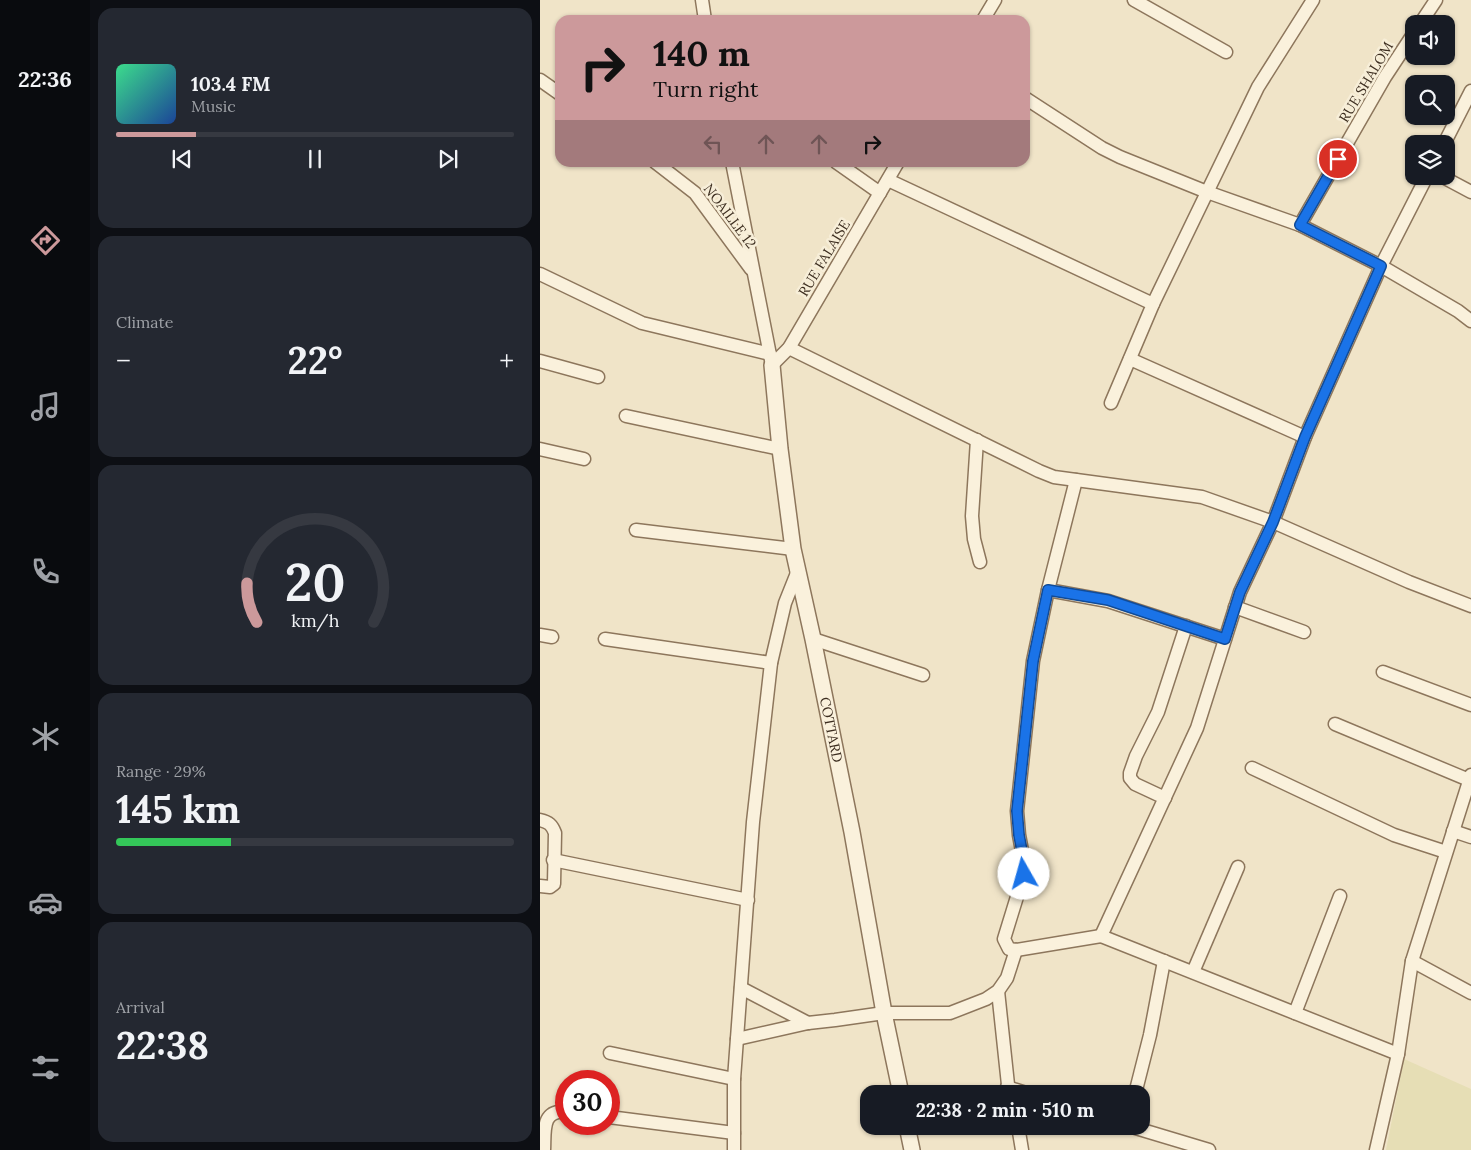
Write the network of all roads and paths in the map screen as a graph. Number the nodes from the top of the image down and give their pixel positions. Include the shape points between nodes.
1 (702, 0) edge
2 (995, 0) edge
3 (1134, 0) edge
4 (1313, 0) edge
5 (1436, 0) edge
6 (704, 15) edge
7 (986, 15) edge
8 (1426, 15) edge
9 (1405, 47) edge
10 (1226, 52) dead end
11 (540, 80) edge
12 (555, 90) edge
13 (1471, 91) edge
14 (1030, 101) edge
15 (1449, 135) edge
16 (661, 167) edge
17 (733, 167) edge
18 (843, 167) edge
19 (895, 167) edge
20 (888, 180) junction
21 (1455, 183) edge
22 (1422, 185) edge
23 (1207, 192) junction
24 (1471, 192) edge
25 (880, 193) junction
26 (1300, 225) junction
27 (1381, 266) junction
28 (754, 272) junction
29 (540, 274) edge
30 (1153, 304) junction
31 (1471, 321) edge
32 (789, 348) junction
33 (771, 359) junction
34 (1130, 360) junction
35 (540, 362) edge
36 (598, 377) dead end
37 (1112, 403) dead end
38 (626, 416) dead end
39 (1305, 437) junction
40 (977, 440) junction
41 (540, 449) edge
42 (780, 449) junction
43 (584, 459) dead end
44 (1076, 480) junction
45 (1273, 522) junction
46 (636, 530) dead end
47 (793, 549) junction
48 (980, 562) dead end
49 (797, 573) junction
50 (1048, 590) junction
51 (1471, 606) edge
52 (1235, 607) junction
53 (1186, 626) junction
54 (1304, 632) dead end
55 (606, 639) dead end
56 (812, 639) junction
57 (1225, 639) junction
58 (771, 663) junction
59 (1383, 672) dead end
60 (923, 674) dead end
61 (1471, 705) edge
62 (1335, 724) dead end
63 (1252, 768) dead end
64 (1469, 785) edge
65 (1165, 798) junction
66 (540, 820) edge
67 (1453, 831) junction
68 (1471, 837) edge
69 (1446, 852) junction
70 (553, 860) junction
71 (1238, 866) dead end
72 (540, 886) edge
73 (1340, 896) dead end
74 (748, 900) junction
75 (1101, 936) junction
76 (1016, 950) junction
77 (1164, 961) junction
78 (1412, 962) junction
79 (1193, 972) junction
80 (741, 988) junction
81 (998, 991) junction
82 (1471, 993) edge
83 (884, 1012) junction
84 (1295, 1013) junction
85 (808, 1023) junction
86 (737, 1039) junction
87 (610, 1053) dead end
88 (1398, 1054) junction
89 (734, 1079) junction
90 (899, 1085) edge
91 (1007, 1085) edge
92 (1137, 1085) edge
93 (555, 1112) edge
94 (620, 1119) edge
95 (1150, 1132) edge
96 (734, 1133) junction
97 (910, 1135) edge
98 (1020, 1135) edge
99 (544, 1150) edge
100 (734, 1150) edge
101 (912, 1150) edge
102 (1022, 1150) edge
103 (1209, 1150) edge
104 (1376, 1150) edge

1 - 6 street
2 - 7 street
3 - 10 street
4 - 23 street via 1258,87
5 - 8 street
9 - 26 street, RUE SHALOM
11 - 12 street
13 - 15 street
14 - 23 street via 1102,148
16 - 28 street, NOAILLE 12 via 695,193
17 - 28 street
18 - 25 street
19 - 20 street, RUE FALAISE
20 - 25 street, RUE FALAISE
20 - 30 street
21 - 24 street
22 - 27 street
23 - 26 street
23 - 30 street
25 - 32 street, RUE FALAISE
26 - 27 street
27 - 31 street
27 - 39 street
28 - 33 street
29 - 33 street via 642,323
30 - 34 street
32 - 33 street, RUE FALAISE
32 - 40 street
33 - 42 street, COTTARD
34 - 37 street
34 - 39 street
35 - 36 street
38 - 42 street
39 - 45 street
40 - 44 street via 1039,471
40 - 48 street via 972,516
41 - 43 street
42 - 47 street, COTTARD
44 - 45 street via 1202,498
44 - 50 street
45 - 51 street
45 - 52 street
46 - 47 street
47 - 49 street, COTTARD
49 - 56 street, COTTARD
49 - 58 street
50 - 53 street via 1108,600
50 - 76 street via 1033,661 1017,811 1025,867 1004,939 1009,949
52 - 54 street
52 - 57 street
53 - 57 street
53 - 65 street via 1158,712 1130,773 1135,784
55 - 58 street
56 - 60 street
56 - 83 street, COTTARD via 852,832
57 - 65 street via 1198,728
58 - 74 street via 753,822
59 - 61 street
62 - 64 street
63 - 69 street via 1394,835
64 - 67 street
65 - 75 street
66 - 70 street via 549,823 555,833
67 - 68 street
67 - 69 street
69 - 78 street
70 - 72 street via 554,884
70 - 74 street
71 - 79 street
73 - 84 street
74 - 80 street
75 - 76 street
75 - 77 street
76 - 81 street via 1007,978
77 - 79 street
77 - 92 street
78 - 82 street
78 - 88 street
79 - 84 street
80 - 85 street
80 - 86 street
81 - 83 street via 950,1013
81 - 91 street
83 - 85 street
83 - 90 street, COTTARD
84 - 88 street
85 - 86 street
86 - 89 street
87 - 89 street
88 - 104 street
89 - 96 street
93 - 99 street via 546,1120
94 - 96 street
95 - 103 street
96 - 100 street
97 - 101 street
98 - 102 street

